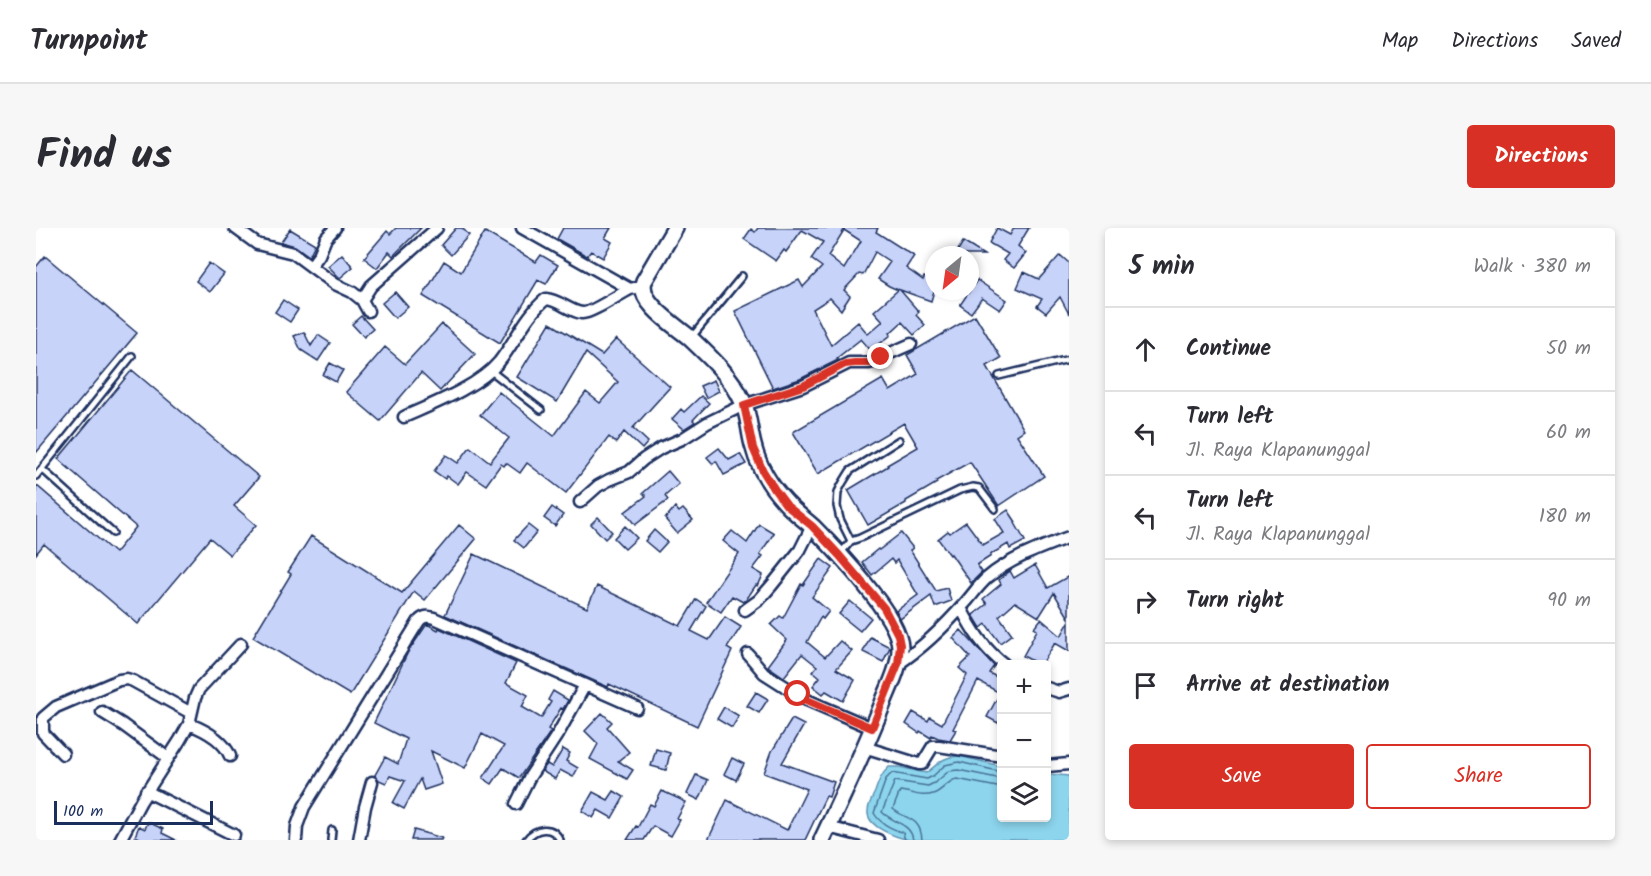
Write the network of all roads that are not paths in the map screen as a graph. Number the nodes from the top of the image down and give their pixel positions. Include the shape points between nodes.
1 (235, 228) edge
2 (335, 228) edge
3 (437, 228) edge
4 (522, 228) edge
5 (675, 228) edge
6 (311, 266) junction
7 (742, 276) dead end
8 (636, 288) junction
9 (362, 300) junction
10 (368, 311) dead end
11 (690, 339) junction
12 (911, 344) dead end
13 (132, 356) dead end
14 (1069, 359) edge
15 (491, 371) junction
16 (999, 376) dead end
17 (744, 405) junction
18 (541, 410) dead end
19 (404, 417) dead end
20 (899, 441) dead end
21 (42, 469) junction
22 (36, 476) edge
23 (580, 502) dead end
24 (995, 509) dead end
25 (812, 526) junction
26 (113, 533) dead end
27 (1069, 537) edge
28 (851, 541) junction
29 (839, 555) junction
30 (961, 608) junction
31 (745, 610) dead end
32 (241, 644) dead end
33 (748, 654) dead end
34 (999, 660) edge
35 (898, 664) junction
36 (585, 685) junction
37 (1051, 689) edge
38 (1069, 689) edge
39 (637, 708) dead end
40 (102, 712) dead end
41 (191, 713) junction
42 (189, 724) junction
43 (872, 728) junction
44 (864, 747) junction
45 (63, 754) dead end
46 (997, 755) edge
47 (230, 756) dead end
48 (168, 758) junction
49 (1069, 764) edge
50 (1051, 766) edge
51 (372, 782) dead end
52 (146, 791) junction
53 (516, 804) dead end
54 (332, 830) dead end
55 (825, 833) edge
56 (234, 835) dead end
57 (120, 840) edge
58 (296, 840) edge
59 (331, 840) edge
60 (359, 840) edge
61 (526, 840) edge
62 (560, 840) edge
63 (878, 840) edge

1 - 6 street via 257,244 293,253
2 - 6 street
3 - 9 street via 371,286
4 - 8 street
5 - 8 street
6 - 9 street
7 - 11 lane
8 - 11 street
8 - 15 street via 588,313 546,299
9 - 10 street
11 - 17 street via 732,383
12 - 17 street via 873,362 849,363 803,386
13 - 21 lane
14 - 16 lane
15 - 18 lane
15 - 19 street via 453,395
17 - 23 street via 661,448 629,472 598,486
17 - 25 street via 753,448 763,471 787,506
20 - 28 lane via 850,471 838,492 840,519
21 - 22 lane
21 - 26 lane
24 - 28 lane via 979,488 973,487
25 - 29 street
25 - 31 street via 800,550 759,600
27 - 30 street via 1019,556 985,580
28 - 29 lane
29 - 35 street via 892,621 900,645
30 - 34 street via 982,643
30 - 35 street
32 - 41 street via 199,689
33 - 43 street via 764,673 807,700
35 - 43 street
36 - 39 street
36 - 53 street
36 - 58 street via 434,618 423,617 304,807
37 - 38 street
40 - 48 street
41 - 42 street
41 - 45 street via 133,681 119,680 56,707 43,718 43,733
42 - 47 street via 217,739
42 - 48 street
43 - 44 street
44 - 46 street via 919,764 933,746
44 - 55 street
48 - 52 street
49 - 50 street
51 - 60 street
52 - 56 street
52 - 57 street
54 - 59 lane
55 - 63 street
61 - 62 lane via 539,830 548,830

